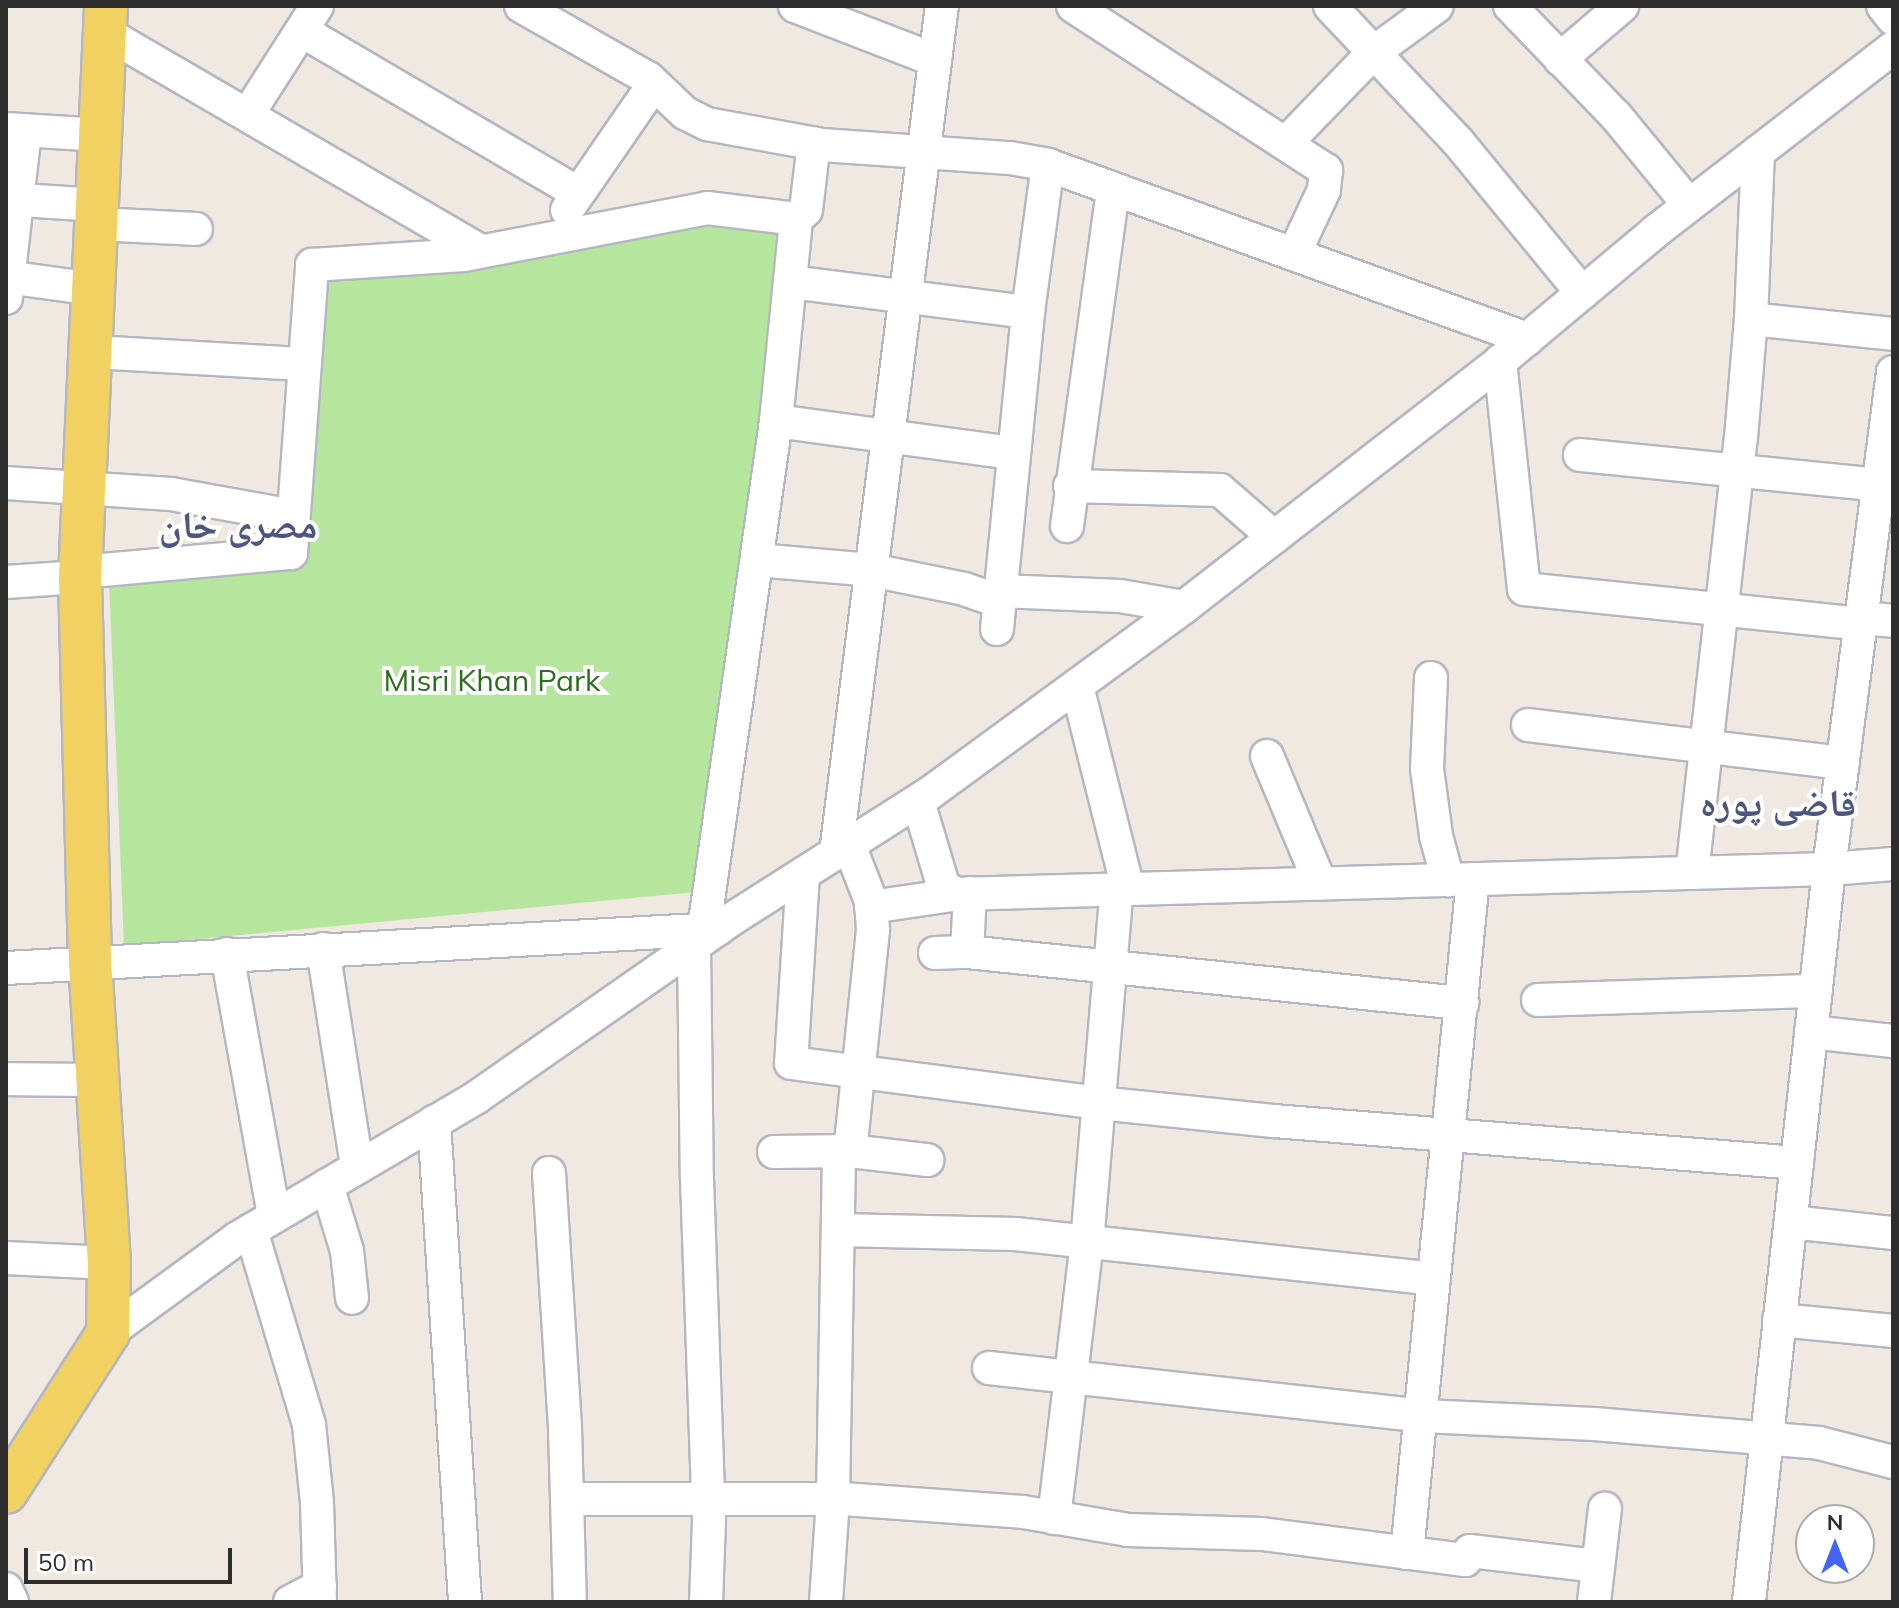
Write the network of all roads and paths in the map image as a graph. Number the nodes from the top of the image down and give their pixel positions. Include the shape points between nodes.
1 (521, 6) edge
2 (795, 6) edge
3 (942, 6) edge
4 (1073, 6) edge
5 (1330, 6) edge
6 (1437, 6) edge
7 (1510, 6) edge
8 (1622, 6) edge
9 (1883, 6) edge
10 (106, 13) edge
11 (310, 18) edge
12 (1893, 19) edge
13 (1893, 48) edge
14 (1373, 53) junction
15 (1560, 59) junction
16 (935, 60) junction
17 (654, 84) junction
18 (248, 114) junction
19 (16, 130) edge
20 (101, 135) junction
21 (814, 143) junction
22 (1286, 143) junction
23 (1758, 152) junction
24 (923, 154) junction
25 (1048, 165) junction
26 (1113, 189) junction
27 (578, 193) junction
28 (12, 200) edge
29 (1689, 205) junction
30 (98, 214) junction
31 (796, 219) junction
32 (196, 229) dead end
33 (549, 236) junction
34 (480, 251) junction
35 (1294, 254) junction
36 (790, 282) junction
37 (7, 284) edge
38 (95, 289) junction
39 (1582, 293) junction
40 (905, 296) junction
41 (1028, 312) junction
42 (1751, 319) junction
43 (1893, 334) edge
44 (1527, 339) junction
45 (92, 352) junction
46 (1500, 361) junction
47 (303, 364) junction
48 (1893, 372) edge
49 (776, 421) junction
50 (888, 435) junction
51 (1014, 453) junction
52 (1580, 455) dead end
53 (1738, 468) junction
54 (6, 483) edge
55 (1886, 485) edge
56 (1070, 486) junction
57 (85, 488) junction
58 (293, 516) junction
59 (1067, 526) dead end
60 (1274, 537) junction
61 (757, 560) junction
62 (871, 570) junction
63 (80, 574) junction
64 (6, 582) edge
65 (998, 607) junction
66 (1184, 607) junction
67 (1721, 609) junction
68 (1861, 621) junction
69 (1893, 621) edge
70 (1431, 678) dead end
71 (1077, 686) junction
72 (1528, 725) dead end
73 (1706, 746) junction
74 (1267, 756) dead end
75 (1843, 763) junction
76 (918, 801) junction
77 (843, 849) junction
78 (1893, 864) edge
79 (1829, 869) junction
80 (1692, 873) junction
81 (803, 874) junction
82 (1460, 880) junction
83 (1320, 883) junction
84 (1123, 889) junction
85 (965, 893) junction
86 (871, 907) junction
87 (706, 934) junction
88 (323, 949) junction
89 (967, 952) junction
90 (935, 953) dead end
91 (227, 954) junction
92 (90, 961) junction
93 (1111, 966) junction
94 (6, 968) edge
95 (1816, 991) junction
96 (1538, 1000) dead end
97 (1462, 1003) junction
98 (1811, 1032) junction
99 (1893, 1041) edge
100 (858, 1071) junction
101 (6, 1079) edge
102 (100, 1080) junction
103 (1099, 1103) junction
104 (434, 1122) junction
105 (1449, 1137) junction
106 (774, 1152) dead end
107 (844, 1152) junction
108 (927, 1160) dead end
109 (1797, 1163) junction
110 (357, 1167) junction
111 (549, 1173) dead end
112 (327, 1185) junction
113 (1791, 1222) junction
114 (263, 1223) junction
115 (838, 1230) junction
116 (1893, 1233) edge
117 (1087, 1243) junction
118 (6, 1258) edge
119 (109, 1263) junction
120 (1434, 1279) junction
121 (352, 1298) dead end
122 (1779, 1320) junction
123 (1893, 1331) edge
124 (108, 1333) junction
125 (989, 1368) dead end
126 (1070, 1378) junction
127 (1423, 1416) junction
128 (1767, 1438) junction
129 (1893, 1462) edge
130 (6, 1492) edge
131 (567, 1499) junction
132 (833, 1499) junction
133 (708, 1500) junction
134 (1605, 1509) dead end
135 (1054, 1518) junction
136 (1407, 1553) junction
137 (1598, 1566) junction
138 (6, 1589) edge
139 (320, 1594) edge
140 (12, 1602) edge
141 (290, 1602) edge
142 (465, 1602) edge
143 (570, 1602) edge
144 (706, 1602) edge
145 (826, 1602) edge
146 (1594, 1602) edge
147 (1749, 1602) edge

1 - 17 street
2 - 16 street
3 - 16 street
4 - 22 street
5 - 14 street
6 - 14 street
7 - 15 street
8 - 15 street
9 - 12 street
10 - 18 street
10 - 20 main road
11 - 18 street
11 - 27 street
13 - 23 street
14 - 22 street
14 - 39 street via 1459,143
15 - 29 street via 1616,116
16 - 24 street
17 - 21 street via 685,113 707,124
17 - 27 street
18 - 34 street
19 - 20 street
19 - 28 street
20 - 30 main road
21 - 24 street
21 - 31 street via 806,210
22 - 35 street via 1326,170 1324,190
23 - 29 street
23 - 42 street
24 - 25 street
24 - 40 street
25 - 26 street
25 - 41 street
26 - 35 street
26 - 56 street
27 - 33 street
28 - 30 street
28 - 37 street
29 - 39 street
30 - 32 street
30 - 38 main road
31 - 33 street via 707,208
31 - 36 street
33 - 34 street
34 - 47 street via 312,265
35 - 44 street
36 - 40 street
36 - 49 street
37 - 38 street
38 - 45 main road
39 - 44 street
40 - 41 street
40 - 50 street
41 - 51 street
42 - 43 street
42 - 53 street
44 - 46 street
45 - 47 street
45 - 57 main road
46 - 60 street
46 - 67 street via 1524,589
47 - 58 street
48 - 55 street
49 - 50 street
49 - 61 street
50 - 51 street
50 - 62 street
51 - 65 street
52 - 53 street
53 - 55 street
53 - 67 street
54 - 57 street
55 - 68 street
56 - 59 street
56 - 60 street via 1220,490
57 - 58 street via 171,494
57 - 63 main road
58 - 63 street via 291,553
60 - 66 street
61 - 62 street
61 - 87 street
62 - 65 street via 964,589
62 - 77 street
63 - 64 street
63 - 92 main road
65 - 66 street via 1120,596
66 - 71 street
67 - 68 street
67 - 73 street
68 - 69 street
68 - 75 street
70 - 82 street via 1427,769 1436,836
71 - 76 street
71 - 84 street
72 - 73 street
73 - 75 street
73 - 80 street
74 - 83 street
75 - 79 street
76 - 77 street
76 - 85 street via 944,888
77 - 81 street
77 - 86 street
78 - 79 street
79 - 80 street
79 - 95 street
80 - 82 street
81 - 87 street
81 - 100 street via 791,1063
82 - 83 street
82 - 97 street
83 - 84 street
84 - 85 street
84 - 93 street
85 - 86 street
85 - 89 street
86 - 100 street
87 - 88 street
87 - 104 street
87 - 133 street via 697,1179
88 - 91 street
88 - 110 street
89 - 90 street
89 - 93 street
91 - 92 street
91 - 114 street
92 - 94 street
92 - 102 main road
93 - 97 street
93 - 103 street
95 - 96 street
95 - 98 street
97 - 105 street
98 - 99 street
98 - 109 street
100 - 103 street
100 - 107 street
101 - 102 street
102 - 119 main road
103 - 105 street
103 - 117 street
104 - 110 street
104 - 142 street
105 - 109 street
105 - 120 street
106 - 107 street
107 - 108 street
107 - 115 street
109 - 113 street
110 - 112 street
111 - 131 street
112 - 114 street
112 - 121 street via 347,1251
113 - 116 street
113 - 122 street
114 - 124 street
114 - 139 street via 309,1425
115 - 117 street via 1015,1234
115 - 132 street
117 - 120 street
117 - 126 street
118 - 119 street
119 - 124 main road
120 - 127 street
122 - 123 street
122 - 128 street
124 - 130 main road
125 - 126 street
126 - 127 street
126 - 135 street
127 - 128 street
127 - 136 street
128 - 129 street via 1819,1443
128 - 147 street
131 - 133 street
131 - 143 street
132 - 133 street
132 - 135 street
132 - 145 street
133 - 144 street
134 - 137 street
135 - 136 street via 1128,1530 1262,1534
136 - 137 street via 1465,1560 1470,1551
137 - 146 street
138 - 140 street
139 - 141 street

